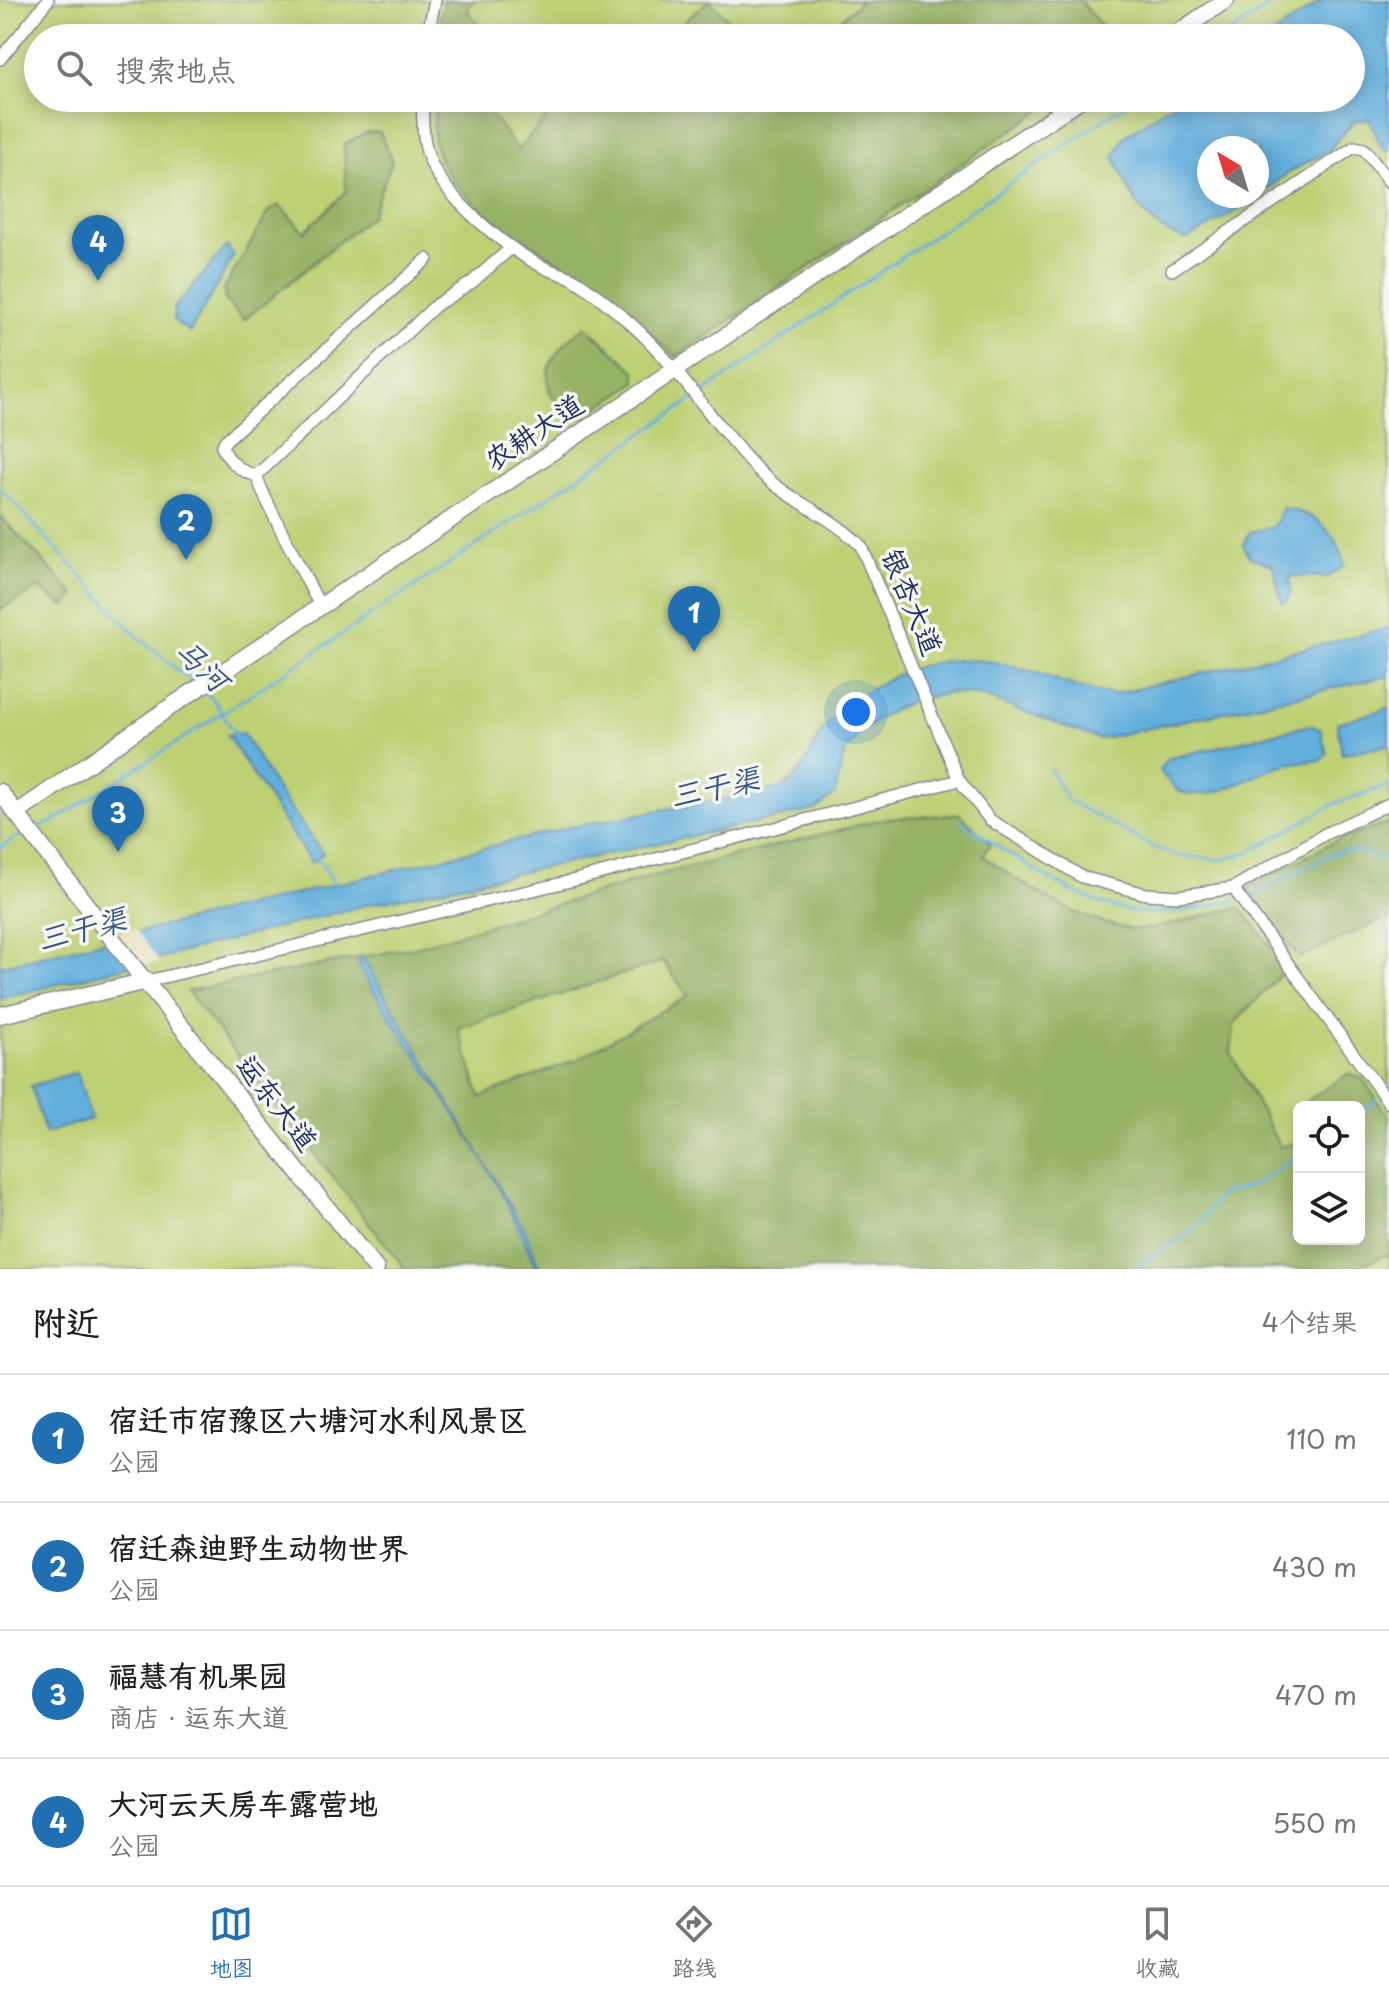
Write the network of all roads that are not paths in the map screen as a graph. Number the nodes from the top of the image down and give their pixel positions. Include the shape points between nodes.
1 (48, 0) edge
2 (435, 0) edge
3 (1226, 0) edge
4 (28, 24) edge
5 (430, 24) edge
6 (1191, 24) edge
7 (24, 30) edge
8 (0, 59) edge
9 (422, 112) edge
10 (1062, 112) edge
11 (1389, 182) edge
12 (511, 248) junction
13 (427, 259) dead end
14 (1172, 270) dead end
15 (674, 369) junction
16 (257, 475) junction
17 (320, 606) junction
18 (959, 780) junction
19 (0, 792) edge
20 (1389, 804) edge
21 (17, 813) junction
22 (1233, 888) junction
23 (141, 977) junction
24 (0, 1015) edge
25 (1389, 1103) edge
26 (366, 1269) edge
27 (376, 1269) edge

1 - 4 street
2 - 5 street
3 - 6 street
7 - 8 street
9 - 12 street, 银杏大道 via 430,161 455,195
10 - 15 street, 农耕大道
11 - 14 street via 1364,149 1354,147
12 - 15 street, 银杏大道 via 573,278 622,316
12 - 16 street via 436,305
13 - 16 street via 225,441 226,456
15 - 17 street, 农耕大道
15 - 18 street, 银杏大道 via 781,492 848,532 861,546
16 - 17 street
17 - 21 street, 农耕大道
18 - 22 street, 银杏大道 via 990,820 1082,877 1146,894 1178,896
18 - 23 street via 575,880
19 - 21 street, 运东大道
20 - 22 street, 银杏大道
21 - 23 street, 运东大道
22 - 25 street
23 - 24 street
23 - 26 street, 运东大道
23 - 27 street, 运东大道

